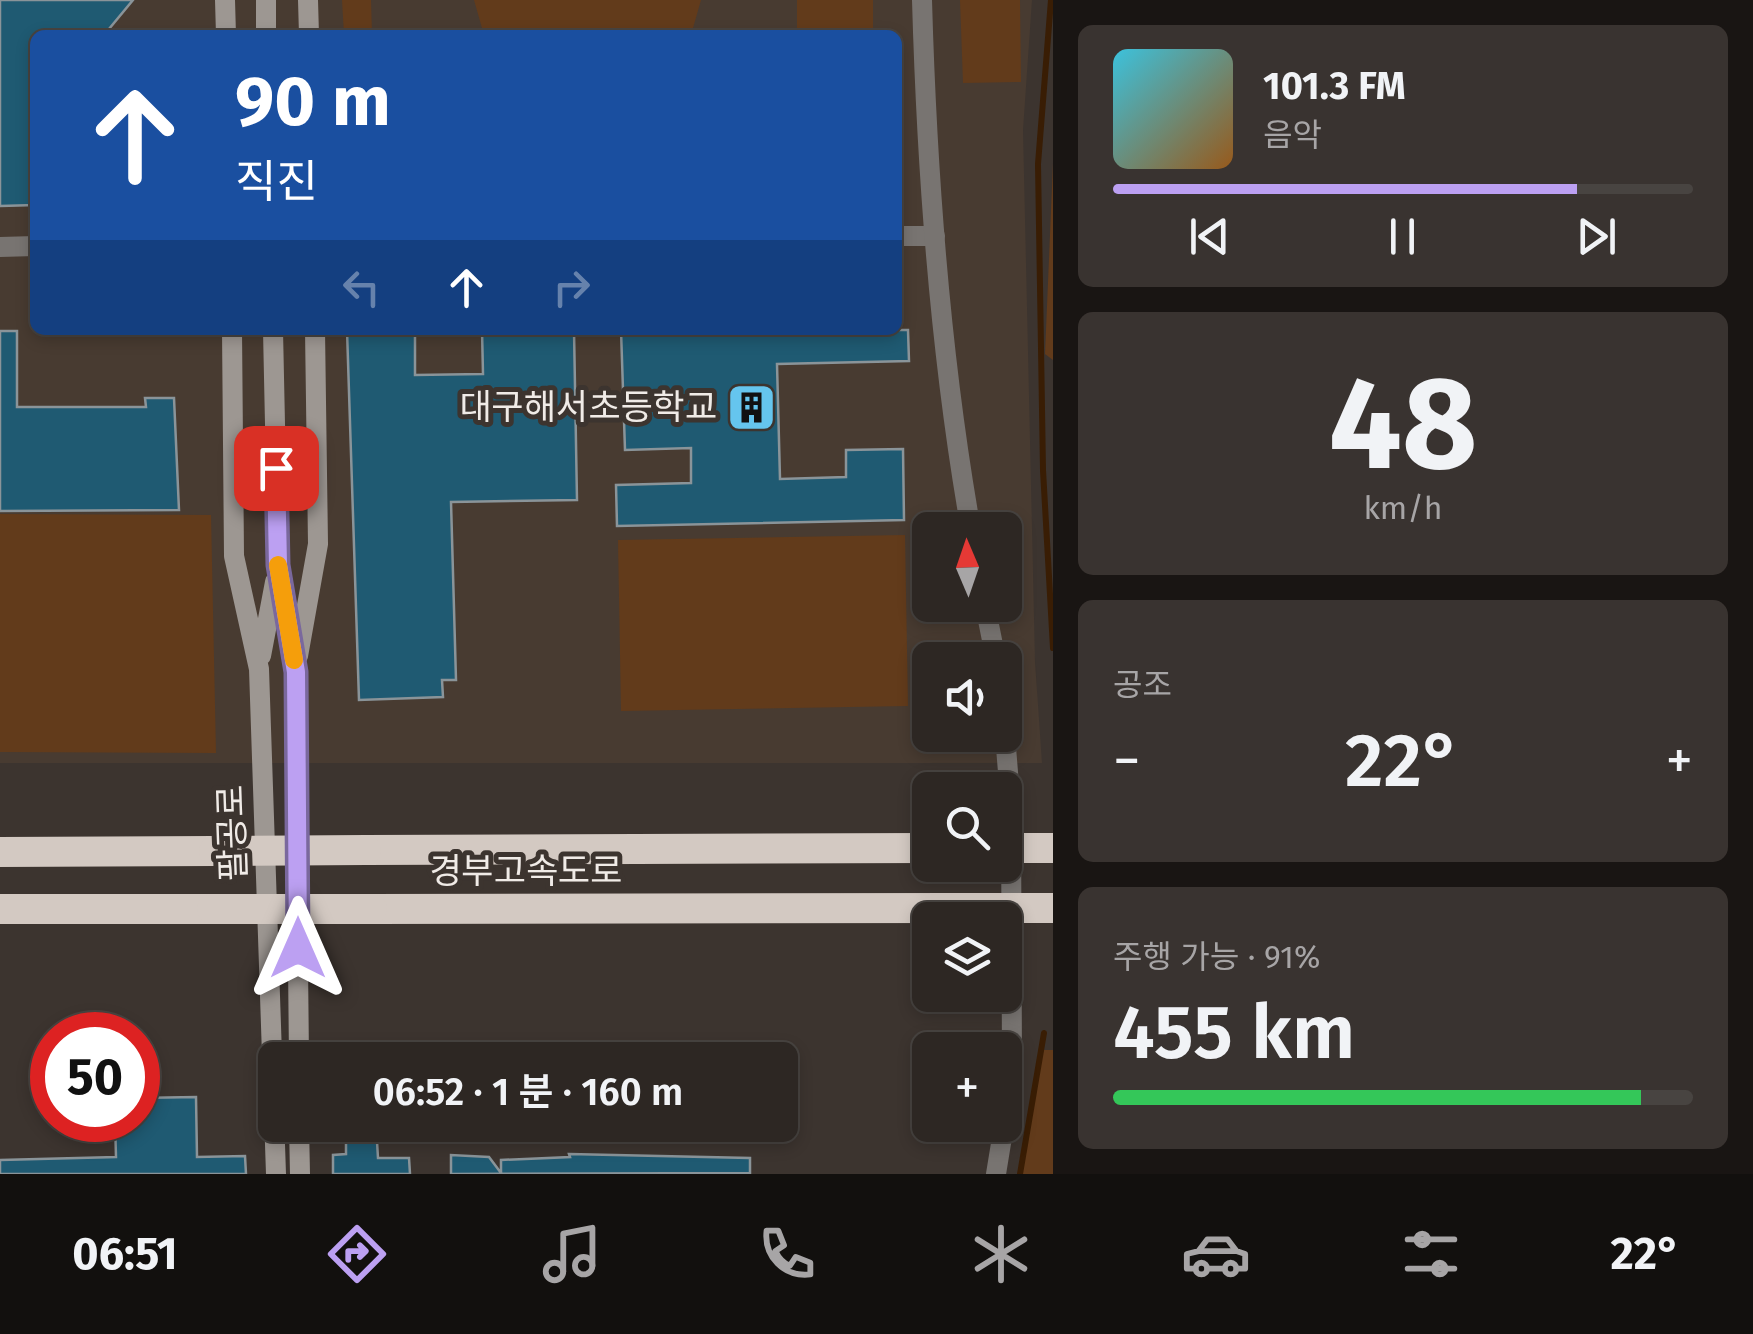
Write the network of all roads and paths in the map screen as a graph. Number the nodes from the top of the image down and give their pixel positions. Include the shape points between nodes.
1 (225, 0) edge
2 (266, 0) edge
3 (308, 0) edge
4 (922, 0) edge
5 (226, 30) edge
6 (266, 30) edge
7 (308, 30) edge
8 (902, 236) edge
9 (935, 236) junction
10 (30, 246) edge
11 (0, 247) edge
12 (232, 335) edge
13 (273, 335) edge
14 (315, 335) edge
15 (968, 512) edge
16 (278, 565) junction
17 (258, 669) junction
18 (296, 672) junction
19 (1006, 752) edge
20 (912, 848) edge
21 (1022, 848) edge
22 (1053, 848) edge
23 (0, 852) edge
24 (1053, 908) edge
25 (0, 909) edge
26 (270, 1026) junction
27 (298, 1027) junction
28 (1012, 1032) edge
29 (298, 1042) edge
30 (299, 1142) edge
31 (1001, 1142) edge
32 (276, 1174) edge
33 (300, 1174) edge
34 (996, 1174) edge

1 - 5 main road
2 - 6 main road
3 - 7 main road
4 - 9 street
8 - 9 street
9 - 15 street
10 - 11 street
12 - 17 main road via 234,556
13 - 16 main road
14 - 18 main road via 318,544
16 - 17 main road
16 - 18 main road
17 - 26 main road, 팔공로
18 - 27 main road, 팔공로
19 - 28 street
20 - 23 highway, 경부고속도로, bridge
21 - 22 highway, bridge
24 - 25 highway, 경부고속도로, bridge
26 - 27 main road via 288,1016
26 - 32 main road, 팔공로
27 - 29 main road, 팔공로
30 - 33 main road
31 - 34 street

